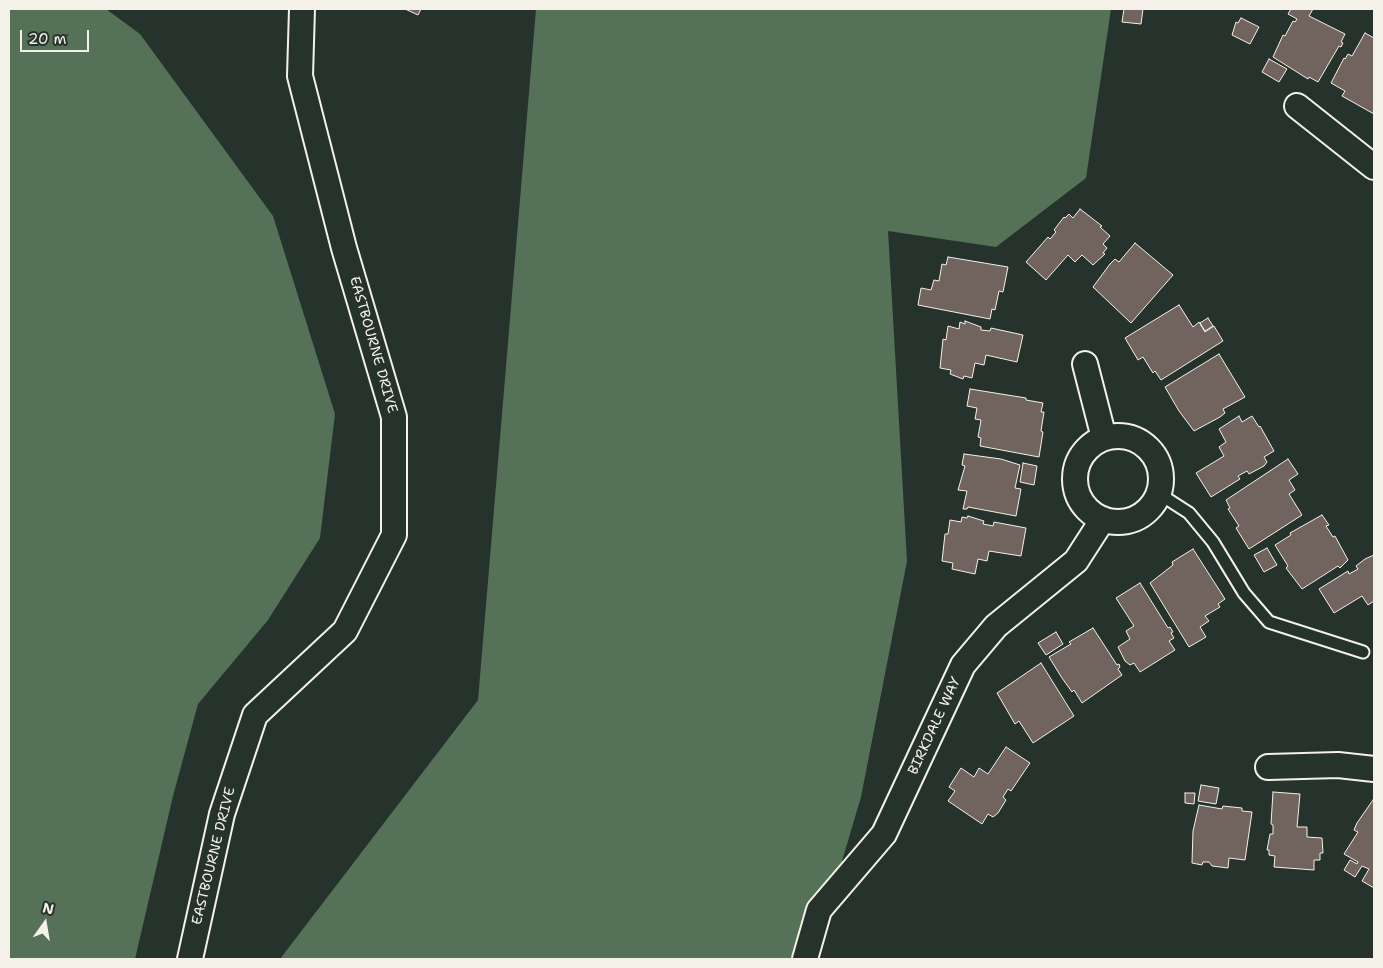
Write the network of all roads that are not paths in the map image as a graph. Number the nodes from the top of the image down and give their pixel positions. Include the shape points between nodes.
1 (302, 9) edge
2 (1297, 106) dead end
3 (1374, 167) edge
4 (1085, 364) dead end
5 (1104, 438) junction
6 (1158, 493) junction
7 (1103, 519) junction
8 (1363, 652) dead end
9 (1268, 767) dead end
10 (1374, 769) edge
11 (190, 959) edge
12 (805, 959) edge

1 - 11 street, EASTBOURNE DRIVE via 300,76 344,248 394,417 394,535 345,631 255,715 222,814
2 - 3 street
4 - 5 street
5 - 6 street via 1135,440 1152,453 1160,472
5 - 7 street via 1083,454 1075,478 1076,492 1082,503
6 - 7 street via 1150,508 1136,518 1120,522
6 - 8 lane via 1189,513 1213,542 1244,593 1269,622
7 - 12 street, BIRKDALE WAY via 1076,561 996,626 963,665 884,834 819,910
9 - 10 street via 1338,765

